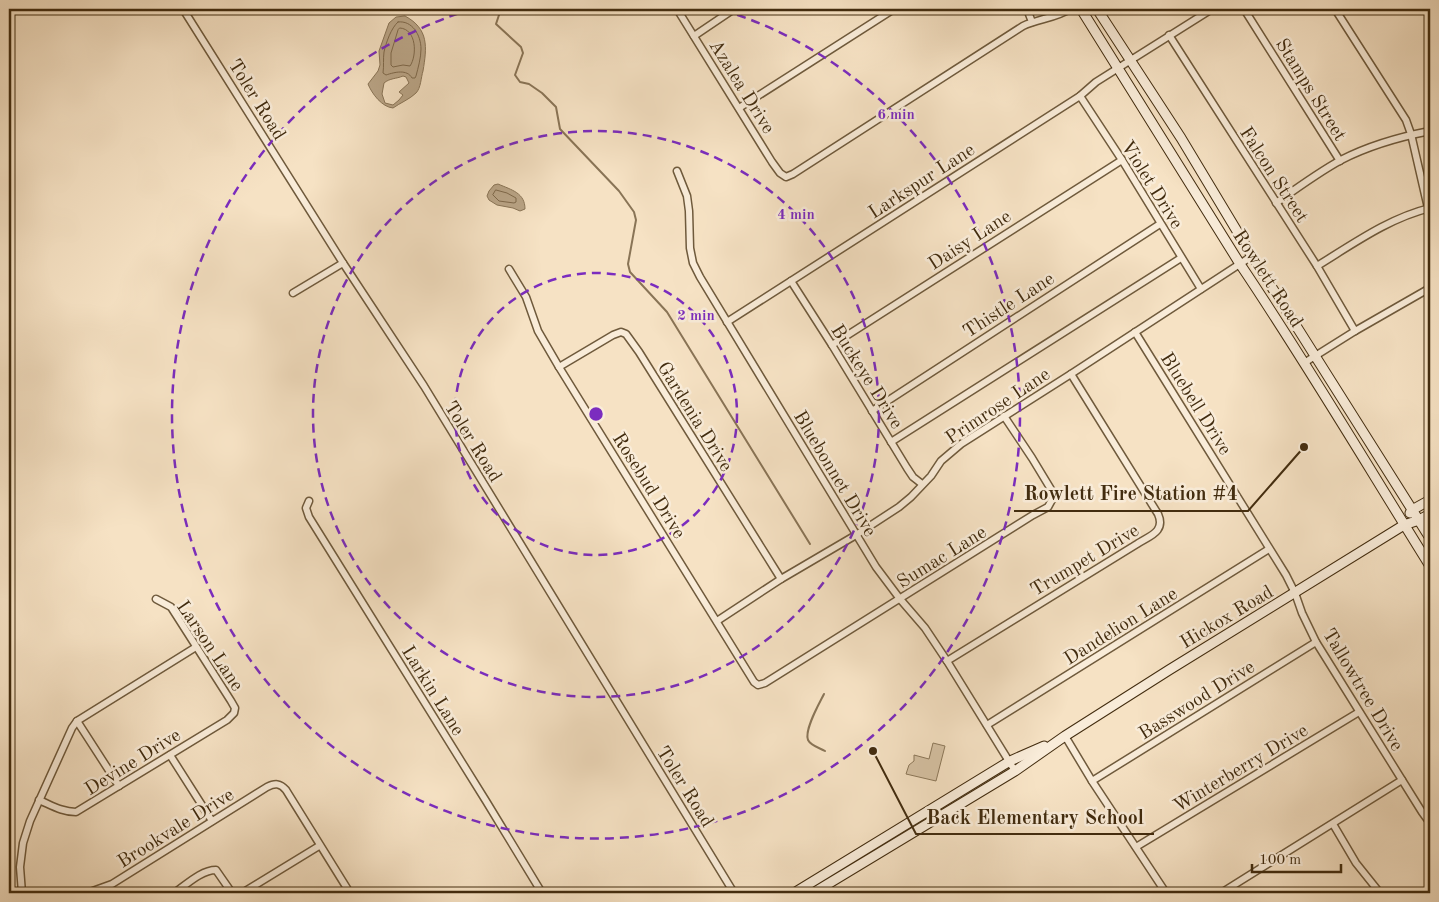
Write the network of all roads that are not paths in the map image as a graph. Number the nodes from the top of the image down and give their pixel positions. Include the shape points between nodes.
1 (182, 9) edge
2 (677, 9) edge
3 (734, 9) edge
4 (894, 9) edge
5 (1027, 9) edge
6 (1070, 9) edge
7 (1081, 9) edge
8 (1097, 9) edge
9 (1212, 9) edge
10 (1244, 9) edge
11 (1335, 9) edge
12 (1426, 9) edge
13 (1430, 14) edge
14 (1032, 22) junction
15 (1169, 35) junction
16 (694, 36) junction
17 (1130, 60) junction
18 (1119, 68) junction
19 (1080, 96) junction
20 (739, 108) junction
21 (1430, 131) edge
22 (1412, 134) junction
23 (1122, 160) junction
24 (1340, 161) junction
25 (677, 171) dead end
26 (1276, 203) junction
27 (1429, 208) edge
28 (1160, 224) junction
29 (1252, 256) junction
30 (1181, 258) junction
31 (343, 263) junction
32 (1240, 264) junction
33 (1317, 266) junction
34 (509, 269) dead end
35 (791, 281) junction
36 (1430, 288) edge
37 (1201, 289) junction
38 (292, 293) dead end
39 (727, 322) junction
40 (1355, 331) junction
41 (1135, 332) junction
42 (832, 345) junction
43 (1316, 356) junction
44 (1304, 363) junction
45 (559, 367) junction
46 (1071, 374) junction
47 (872, 411) junction
48 (1004, 416) junction
49 (891, 442) junction
50 (922, 484) junction
51 (1430, 500) edge
52 (308, 501) dead end
53 (1412, 510) junction
54 (1430, 514) edge
55 (1419, 520) junction
56 (1404, 524) junction
57 (856, 535) junction
58 (1430, 538) edge
59 (1269, 549) junction
60 (1430, 566) edge
61 (781, 579) junction
62 (1295, 593) junction
63 (156, 599) dead end
64 (900, 599) junction
65 (716, 621) junction
66 (1316, 642) junction
67 (196, 646) junction
68 (947, 661) junction
69 (758, 685) joint
70 (1359, 712) junction
71 (234, 713) joint
72 (77, 720) junction
73 (987, 726) junction
74 (1065, 736) junction
75 (170, 755) junction
76 (1010, 761) junction
77 (1015, 771) junction
78 (1402, 780) junction
79 (1092, 781) junction
80 (119, 786) junction
81 (39, 800) junction
82 (946, 800) junction
83 (212, 821) junction
84 (1430, 823) edge
85 (1333, 824) junction
86 (879, 841) junction
87 (897, 842) junction
88 (319, 846) junction
89 (1136, 847) junction
90 (884, 850) junction
91 (22, 893) edge
92 (87, 893) edge
93 (174, 893) edge
94 (232, 893) edge
95 (242, 893) edge
96 (350, 893) edge
97 (542, 893) edge
98 (734, 893) edge
99 (794, 893) edge
100 (813, 893) edge
101 (1166, 893) edge
102 (1221, 893) edge
103 (1380, 893) edge

1 - 31 street, Toler Road
2 - 16 street, Azalea Drive
3 - 16 street
4 - 20 street
5 - 14 street
6 - 14 street
7 - 18 main road, Rowlett Road
8 - 17 main road, Rowlett Road
9 - 15 street, Larkspur Lane
10 - 24 street, Stamps Street
11 - 22 street
12 - 13 street
14 - 20 street, Azalea Drive via 786,177 772,162
15 - 17 street, Larkspur Lane
15 - 26 street, Falcon Street
16 - 20 street, Azalea Drive
17 - 18 street, Larkspur Lane
17 - 29 main road, Rowlett Road
18 - 19 street, Larkspur Lane
18 - 32 main road, Rowlett Road
19 - 23 street, Violet Drive
19 - 35 street, Larkspur Lane
21 - 22 street
22 - 24 street
22 - 27 street
23 - 28 street, Violet Drive
23 - 42 street, Daisy Lane
24 - 26 street
25 - 39 street, Bluebonnet Drive via 690,211 693,263
26 - 33 street, Falcon Street
27 - 33 street via 1386,224
28 - 30 street, Violet Drive
28 - 47 street, Thistle Lane
29 - 32 street, Primrose Lane
29 - 43 main road, Rowlett Road
30 - 37 street, Violet Drive
30 - 49 street
31 - 38 street
31 - 98 street, Toler Road via 424,386
32 - 37 street, Primrose Lane
32 - 44 main road, Rowlett Road
33 - 40 street, Falcon Street
34 - 45 street, Rosebud Drive
35 - 39 street, Larkspur Lane
35 - 42 street, Buckeye Drive
36 - 40 street
37 - 41 street, Primrose Lane
39 - 57 street, Bluebonnet Drive
40 - 43 street
41 - 46 street, Primrose Lane
41 - 59 street, Bluebell Drive
42 - 47 street, Buckeye Drive
43 - 44 street
43 - 53 main road, Rowlett Road
44 - 56 main road, Rowlett Road
45 - 61 street, Gardenia Drive via 613,335 626,334
45 - 65 street, Rosebud Drive
46 - 48 street, Primrose Lane
46 - 68 street, Trumpet Drive via 1158,514 1161,526
47 - 49 street, Buckeye Drive
48 - 50 street, Primrose Lane via 961,444
48 - 64 street, Sumac Lane via 1052,491 1052,502
49 - 50 street, Buckeye Drive via 913,477
50 - 57 street, Primrose Lane via 899,507
51 - 53 main road
52 - 97 street, Larkin Lane via 309,517
53 - 55 main road, Rowlett Road
53 - 56 main road, Hickox Road
54 - 55 main road, Hickox Road
55 - 56 main road, Hickox Road
55 - 58 main road, Rowlett Road
56 - 60 main road, Rowlett Road
56 - 62 main road, Hickox Road
57 - 61 street, Primrose Lane
57 - 64 street, Bluebonnet Drive
59 - 62 street, Bluebell Drive
59 - 73 street, Dandelion Lane
61 - 65 street, Primrose Lane
62 - 66 street, Tallowtree Drive
62 - 74 main road, Hickox Road
63 - 67 street, Larson Lane via 171,607
64 - 68 street, Bluebonnet Drive
64 - 69 street, Sumac Lane
65 - 69 street, Rosebud Drive
66 - 70 street, Tallowtree Drive
66 - 79 street, Basswood Drive
67 - 71 street, Larson Lane via 235,708
67 - 72 street
68 - 73 street, Bluebonnet Drive
70 - 78 street, Tallowtree Drive
70 - 89 street, Winterberry Drive
71 - 75 street, Devine Drive
72 - 80 street
72 - 81 street
73 - 76 street, Bluebonnet Drive
74 - 76 main road, Hickox Road
74 - 77 main road, Hickox Road
74 - 79 street
75 - 80 street, Devine Drive
75 - 83 street
76 - 77 street, Bluebonnet Drive
76 - 82 main road, Hickox Road
77 - 87 main road, Hickox Road
78 - 84 street, Tallowtree Drive
78 - 85 street
79 - 89 street
80 - 81 street, Devine Drive via 76,812
81 - 91 street via 23,843 20,867
82 - 86 main road, Hickox Road
82 - 87 main road via 944,811 900,837
83 - 88 street, Brookvale Drive via 272,784 278,784 286,790
83 - 92 street, Brookvale Drive via 112,884
85 - 102 street
85 - 103 street via 1356,863
86 - 90 main road
86 - 99 main road, Hickox Road
87 - 90 main road, Hickox Road
88 - 95 street
88 - 96 street
89 - 101 street
90 - 100 main road, Hickox Road
93 - 94 street via 198,876 216,870

